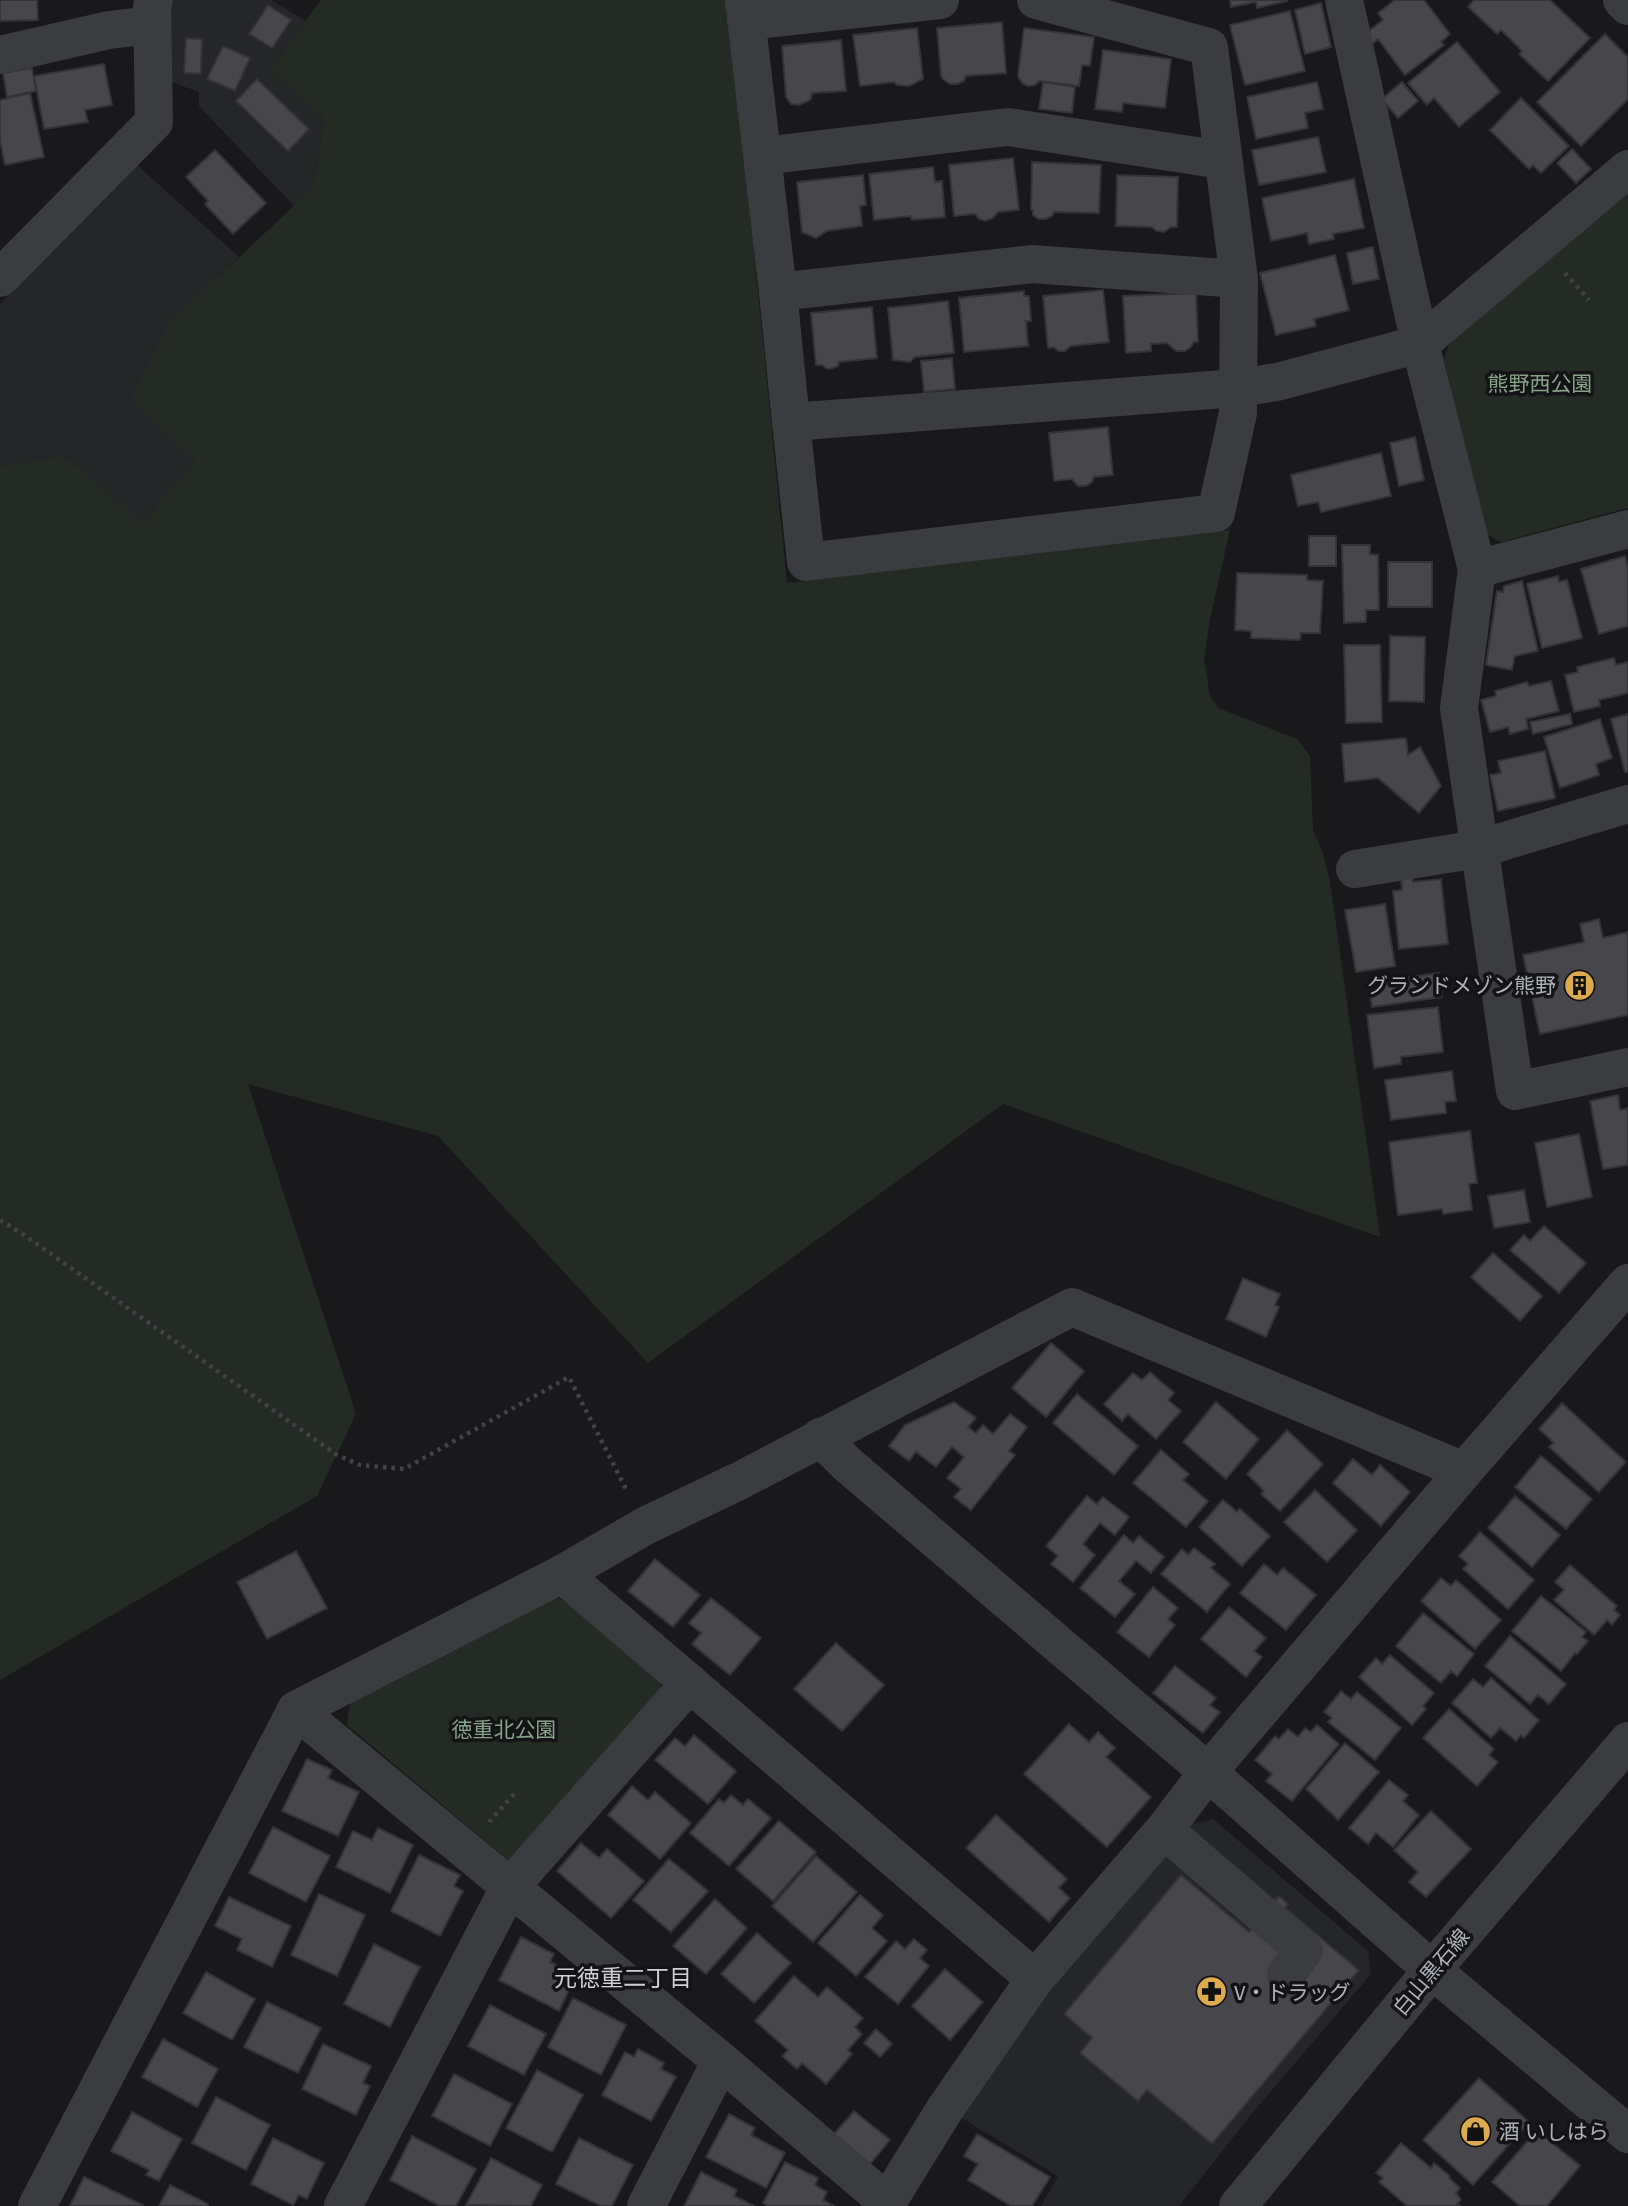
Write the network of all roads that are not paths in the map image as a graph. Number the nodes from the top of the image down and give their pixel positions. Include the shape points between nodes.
1 (940, 0) edge
2 (1036, 0) edge
3 (1343, 0) edge
4 (1622, 0) edge
5 (1628, 6) edge
6 (745, 11) edge
7 (153, 13) edge
8 (0, 55) edge
9 (763, 156) junction
10 (1222, 160) junction
11 (1628, 169) edge
12 (0, 278) edge
13 (1239, 279) junction
14 (778, 292) junction
15 (1420, 344) junction
16 (1238, 388) junction
17 (791, 422) junction
18 (1628, 529) edge
19 (1477, 569) junction
20 (1628, 804) edge
21 (1478, 849) junction
22 (1355, 869) dead end
23 (1628, 1067) edge
24 (1628, 1283) edge
25 (820, 1437) junction
26 (1464, 1471) junction
27 (562, 1574) junction
28 (690, 1684) junction
29 (296, 1710) junction
30 (1628, 1741) edge
31 (1208, 1772) junction
32 (1175, 1839) junction
33 (509, 1888) junction
34 (1432, 1970) junction
35 (1286, 1974) dead end
36 (1035, 1979) junction
37 (722, 2061) junction
38 (1628, 2134) edge
39 (886, 2204) edge
40 (37, 2206) edge
41 (343, 2206) edge
42 (646, 2206) edge
43 (1238, 2206) edge

1 - 6 street
2 - 10 street via 1209,47
3 - 15 street
4 - 5 street
6 - 9 street
7 - 8 street via 110,30
7 - 12 street via 154,122
9 - 10 street via 1008,127
9 - 14 street
10 - 13 street
11 - 15 street
13 - 14 street via 1032,264
13 - 16 street
14 - 17 street
15 - 16 street via 1278,382
15 - 19 street
16 - 17 street
16 - 17 street via 1238,413 1216,513 806,562
18 - 19 street
19 - 21 street via 1459,708
20 - 21 street
21 - 22 street
21 - 23 street via 1515,1091
24 - 26 street
25 - 26 street via 1072,1307
25 - 27 street
25 - 31 street via 857,1474
26 - 31 street
27 - 28 street
27 - 29 street
28 - 33 street
28 - 36 street
29 - 33 street
29 - 40 street
30 - 34 street, 白山黒石線
31 - 32 street
31 - 34 street
32 - 35 street via 1304,1950
32 - 36 street
33 - 37 street
33 - 41 street
34 - 38 street
34 - 43 street, 白山黒石線
36 - 39 street
37 - 39 street
37 - 42 street

